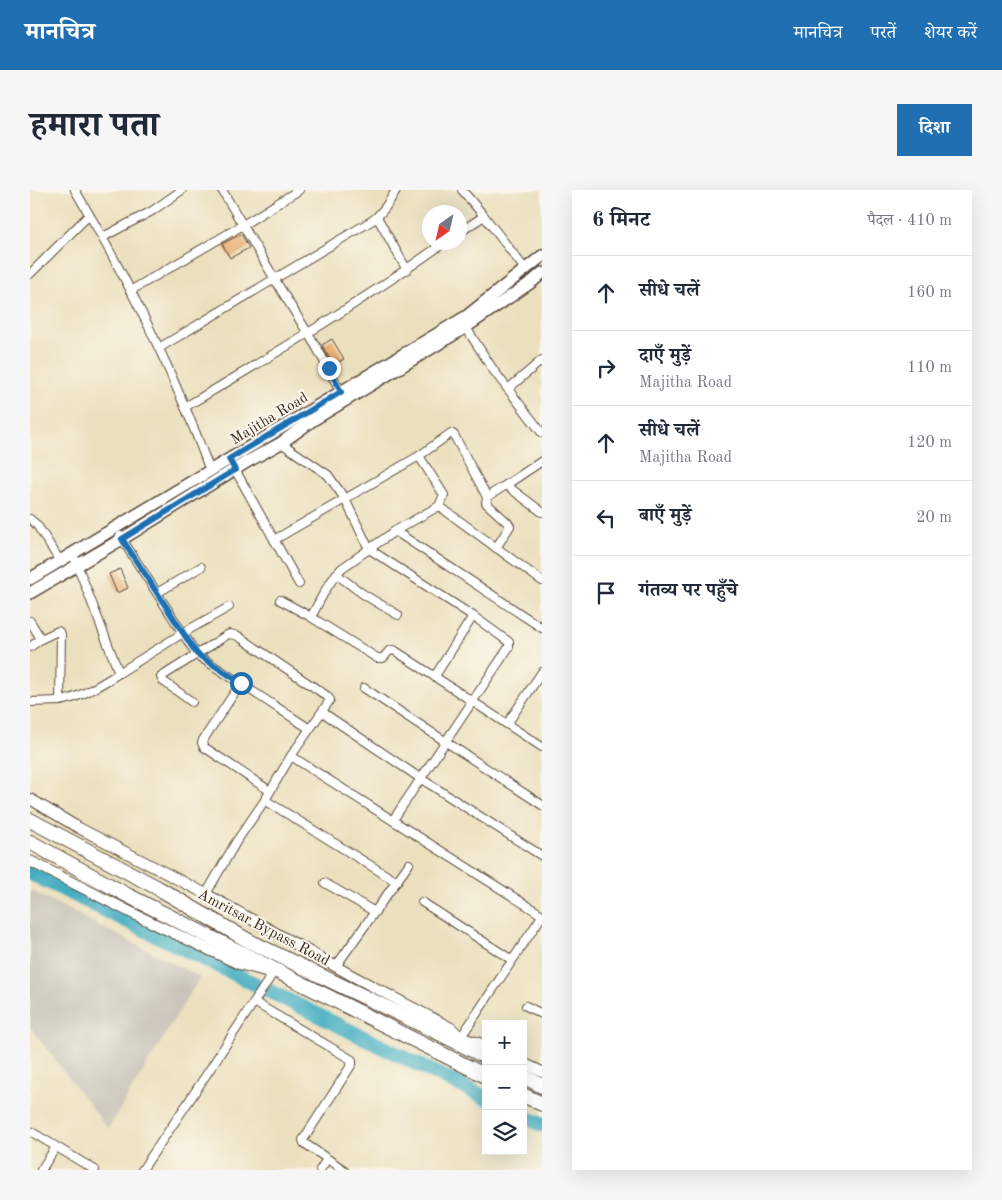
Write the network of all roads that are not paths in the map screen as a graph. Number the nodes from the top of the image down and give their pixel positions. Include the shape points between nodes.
1 (75, 190) edge
2 (182, 190) edge
3 (222, 190) edge
4 (299, 190) edge
5 (396, 190) edge
6 (462, 190) edge
7 (90, 215) junction
8 (484, 216) junction
9 (377, 217) junction
10 (243, 226) junction
11 (467, 227) edge
12 (102, 237) junction
13 (434, 250) edge
14 (542, 256) edge
15 (525, 269) junction
16 (407, 270) junction
17 (542, 273) edge
18 (30, 274) edge
19 (275, 279) junction
20 (130, 291) junction
21 (463, 323) junction
22 (308, 334) junction
23 (159, 348) junction
24 (542, 360) edge
25 (508, 389) junction
26 (341, 392) junction
27 (185, 407) junction
28 (542, 433) edge
29 (281, 443) junction
30 (419, 456) junction
31 (542, 461) edge
32 (232, 465) junction
33 (210, 471) junction
34 (506, 485) junction
35 (487, 497) junction
36 (345, 499) junction
37 (439, 506) junction
38 (542, 512) edge
39 (30, 519) edge
40 (115, 528) junction
41 (396, 532) junction
42 (122, 539) junction
43 (274, 540) junction
44 (496, 548) junction
45 (369, 549) junction
46 (75, 559) junction
47 (60, 561) junction
48 (201, 567) dead end
49 (336, 574) junction
50 (30, 580) edge
51 (542, 581) edge
52 (300, 584) dead end
53 (30, 593) edge
54 (157, 593) junction
55 (280, 600) dead end
56 (229, 607) dead end
57 (398, 615) dead end
58 (473, 616) junction
59 (312, 617) junction
60 (30, 621) edge
61 (542, 628) edge
62 (183, 633) junction
63 (41, 639) junction
64 (30, 646) edge
65 (197, 654) junction
66 (542, 672) edge
67 (119, 673) junction
68 (435, 676) junction
69 (241, 683) junction
70 (364, 688) dead end
71 (60, 701) junction
72 (30, 702) edge
73 (192, 702) dead end
74 (472, 702) junction
75 (322, 712) junction
76 (507, 724) junction
77 (310, 729) junction
78 (446, 741) junction
79 (541, 745) edge
80 (291, 756) junction
81 (420, 778) junction
82 (270, 791) junction
83 (30, 799) edge
84 (265, 800) junction
85 (542, 805) edge
86 (30, 820) edge
87 (393, 820) junction
88 (30, 842) edge
89 (542, 856) edge
90 (30, 860) edge
91 (409, 864) dead end
92 (397, 882) junction
93 (325, 883) dead end
94 (206, 894) junction
95 (422, 902) dead end
96 (375, 912) junction
97 (542, 915) edge
98 (512, 960) junction
99 (336, 966) junction
100 (273, 973) junction
101 (287, 976) junction
102 (256, 1000) junction
103 (526, 1006) dead end
104 (542, 1014) edge
105 (462, 1038) junction
106 (482, 1050) edge
107 (482, 1051) edge
108 (527, 1065) edge
109 (542, 1072) edge
110 (482, 1074) edge
111 (527, 1078) edge
112 (542, 1086) edge
113 (527, 1097) edge
114 (542, 1104) edge
115 (30, 1131) edge
116 (56, 1147) junction
117 (327, 1159) junction
118 (41, 1170) edge
119 (94, 1170) edge
120 (142, 1170) edge
121 (320, 1170) edge
122 (344, 1170) edge

1 - 7 street
2 - 12 street via 152,212
3 - 10 street
4 - 10 street
5 - 9 street
6 - 8 street
7 - 12 street
7 - 18 street
8 - 11 street
8 - 15 street
9 - 16 street
9 - 19 street
10 - 19 street
10 - 20 street
12 - 20 street
13 - 16 street
14 - 15 main road, Majitha Road
15 - 21 main road, Majitha Road
16 - 22 street
17 - 21 main road, Majitha Road
19 - 22 street
19 - 23 street
20 - 23 street
21 - 25 street
21 - 26 main road, Majitha Road
21 - 29 main road, Majitha Road
22 - 26 street
22 - 27 street
23 - 27 street
24 - 25 street
25 - 28 street
26 - 32 main road, Majitha Road
27 - 33 street
29 - 32 main road, Majitha Road
29 - 36 street via 328,475
30 - 35 street via 452,434
30 - 36 street
30 - 37 street via 444,495
31 - 34 street
32 - 33 main road, Majitha Road
32 - 42 main road, Majitha Road
32 - 43 street
33 - 40 main road, Majitha Road
34 - 35 street
34 - 38 street
35 - 44 street via 486,503 510,526
36 - 43 street
36 - 45 street
37 - 41 street
37 - 44 street
39 - 47 street
40 - 42 street
40 - 46 main road, Majitha Road
41 - 45 street
41 - 61 street
42 - 46 main road, Majitha Road
42 - 54 street
43 - 52 street
44 - 51 street
45 - 49 street
45 - 58 street
46 - 47 main road, Majitha Road
46 - 53 main road, Majitha Road
46 - 67 street
47 - 50 main road, Majitha Road
48 - 54 street
49 - 57 street
49 - 59 street
54 - 62 street
55 - 59 street
56 - 62 street
58 - 68 street
58 - 74 street via 510,645
59 - 68 street via 377,658 383,658 394,650
60 - 63 street
62 - 65 street
62 - 67 street
63 - 64 street
63 - 71 street via 58,630 61,634
65 - 69 street
65 - 73 street via 161,678
65 - 75 street via 227,635 238,636 329,697
66 - 76 street
67 - 71 street
68 - 74 street
69 - 77 street
69 - 82 street via 202,744
70 - 78 street
71 - 72 street
74 - 76 street
74 - 78 street
75 - 77 street
75 - 81 street
76 - 79 street
77 - 80 street
78 - 81 street
78 - 85 street
80 - 82 street
80 - 87 street
81 - 87 street
81 - 89 street
82 - 84 street
83 - 94 street
84 - 92 street
84 - 94 street
86 - 107 highway, Amritsar Bypass Road via 249,940
87 - 97 street
88 - 101 highway
90 - 100 street via 239,964
91 - 92 street
92 - 96 street
93 - 96 street
94 - 99 street
95 - 98 street
96 - 99 street
97 - 98 street
98 - 105 street
99 - 105 street via 451,1028
100 - 101 street
100 - 102 street
101 - 110 highway
102 - 117 street via 352,1060 303,1139
102 - 120 street
103 - 104 street
105 - 106 street
108 - 109 street
111 - 112 highway
113 - 114 highway
115 - 116 street
116 - 118 street
116 - 119 street
117 - 121 street
117 - 122 street

